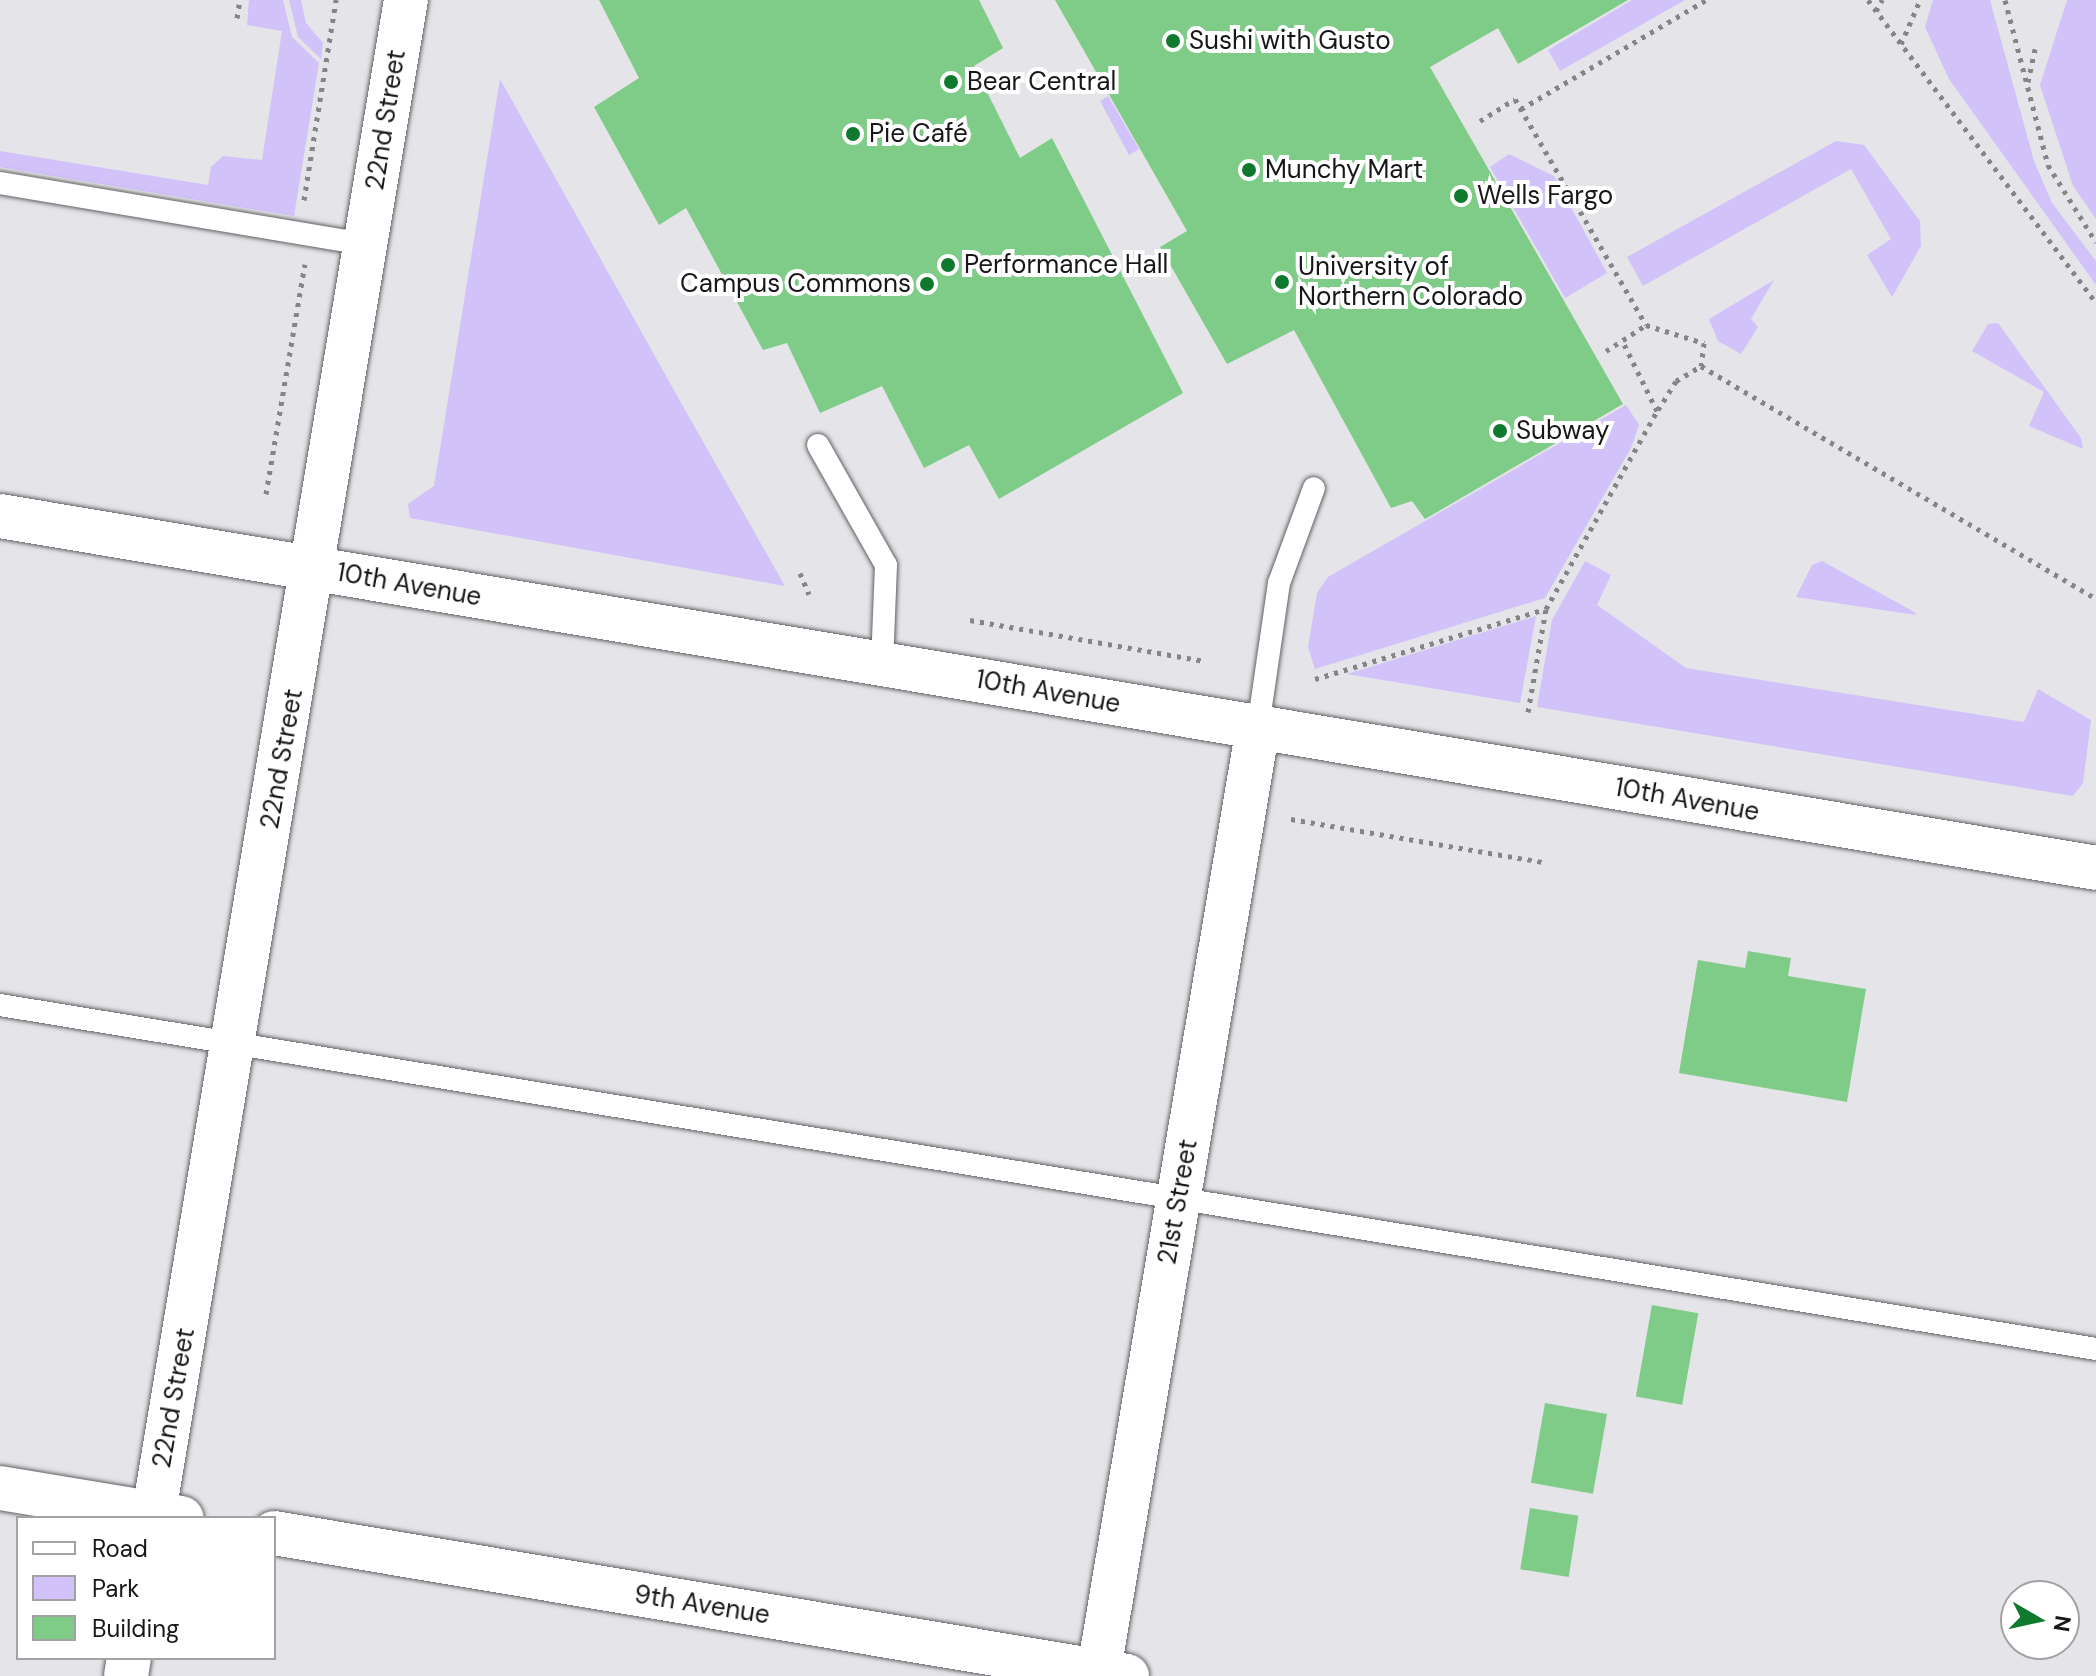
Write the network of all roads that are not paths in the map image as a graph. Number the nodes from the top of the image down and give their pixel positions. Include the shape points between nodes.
1 (406, 0) edge
2 (0, 183) edge
3 (366, 244) junction
4 (818, 445) dead end
5 (1314, 488) dead end
6 (0, 516) edge
7 (314, 569) junction
8 (882, 664) junction
9 (1258, 727) junction
10 (2096, 868) edge
11 (0, 1005) edge
12 (236, 1043) junction
13 (1179, 1195) junction
14 (2096, 1349) edge
15 (0, 1488) edge
16 (163, 1516) edge
17 (276, 1533) edge
18 (1109, 1674) edge

1 - 3 street, 22nd Street
2 - 3 lane
3 - 7 street, 22nd Street
4 - 8 lane via 886,565
5 - 9 lane via 1279,583
6 - 7 street, 10th Avenue
7 - 8 street, 10th Avenue
7 - 12 street, 22nd Street
8 - 9 street, 10th Avenue
9 - 10 street, 10th Avenue
9 - 13 street, 21st Street
11 - 12 lane
12 - 13 lane
12 - 16 street, 22nd Street
13 - 14 lane
13 - 18 street, 21st Street
15 - 16 street
17 - 18 street, 9th Avenue

